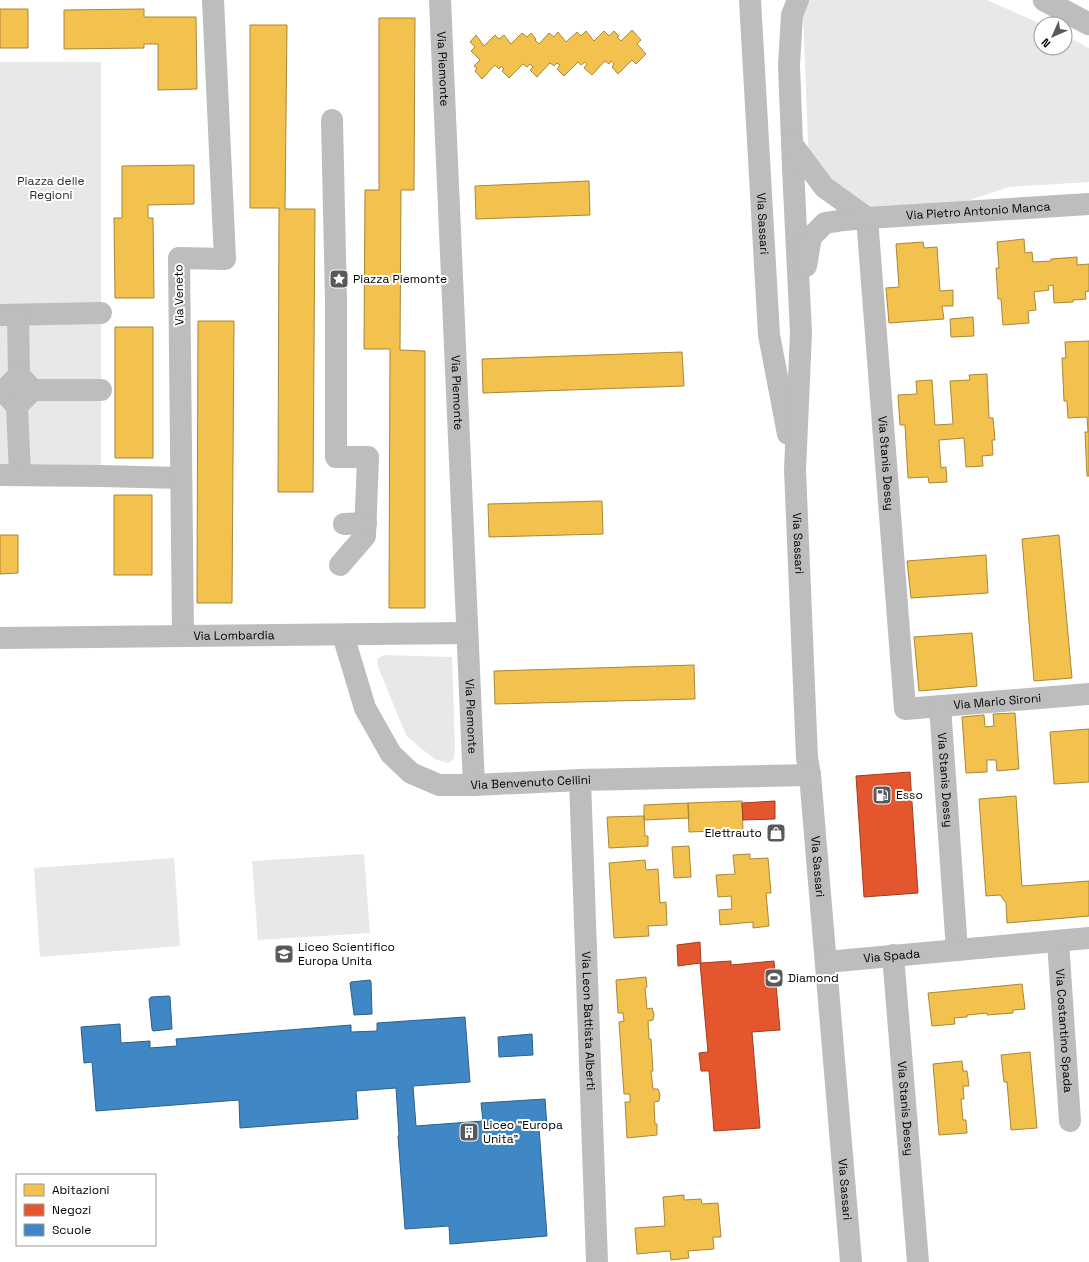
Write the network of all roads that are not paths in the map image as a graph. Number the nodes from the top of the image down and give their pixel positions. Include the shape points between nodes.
1 (213, 0) edge
2 (440, 0) edge
3 (750, 0) edge
4 (798, 0) edge
5 (1044, 0) edge
6 (1089, 24) edge
7 (332, 120) dead end
8 (792, 144) junction
9 (1089, 204) edge
10 (867, 218) junction
11 (800, 302) junction
12 (101, 312) dead end
13 (9, 315) edge
14 (26, 382) junction
15 (101, 390) dead end
16 (7, 396) edge
17 (795, 470) junction
18 (10, 475) edge
19 (181, 478) junction
20 (366, 523) junction
21 (344, 524) dead end
22 (340, 565) dead end
23 (467, 633) junction
24 (343, 635) junction
25 (183, 636) junction
26 (0, 638) edge
27 (1089, 694) edge
28 (940, 706) junction
29 (905, 709) joint
30 (810, 775) junction
31 (580, 780) junction
32 (474, 785) junction
33 (1089, 938) edge
34 (1058, 940) junction
35 (957, 950) junction
36 (893, 955) junction
37 (826, 962) junction
38 (1070, 1121) dead end
39 (597, 1262) edge
40 (851, 1262) edge
41 (918, 1262) edge

1 - 19 street, Via Veneto via 225,259 179,258
2 - 23 street, Via Piemonte
3 - 17 street, Via Sassari via 769,335
4 - 8 street, Via Sassari via 792,15 789,64
5 - 6 street
7 - 20 street via 336,457 368,456
8 - 10 street via 824,187
8 - 11 street, Via Sassari
9 - 10 street, Via Pietro Antonio Manca
10 - 11 street, Via Pietro Antonio Manca via 825,223 811,237
10 - 29 street, Via Stanis Dessy
11 - 17 street, Via Sassari
12 - 13 street
13 - 14 street
14 - 15 street
14 - 16 street
16 - 18 street
17 - 30 street, Via Sassari
18 - 19 street
19 - 25 street, Via Veneto
20 - 21 street
20 - 22 street via 365,536
23 - 24 street, Via Lombardia
23 - 32 street, Via Piemonte
24 - 25 street, Via Lombardia
24 - 32 street, Via Benvenuto Cellini via 365,708 391,754 411,773 439,785
25 - 26 street, Via Lombardia
27 - 28 street, Via Mario Sironi
28 - 29 street, Via Mario Sironi
28 - 35 street, Via Stanis Dessy
30 - 31 street, Via Benvenuto Cellini
30 - 37 street, Via Sassari
31 - 32 street, Via Benvenuto Cellini
31 - 39 street, Via Leon Battista Alberti
33 - 34 street
34 - 35 street
34 - 38 street, Via Costantino Spada
35 - 36 street, Via Spada
36 - 37 street, Via Spada
36 - 41 street, Via Stanis Dessy
37 - 40 street, Via Sassari

